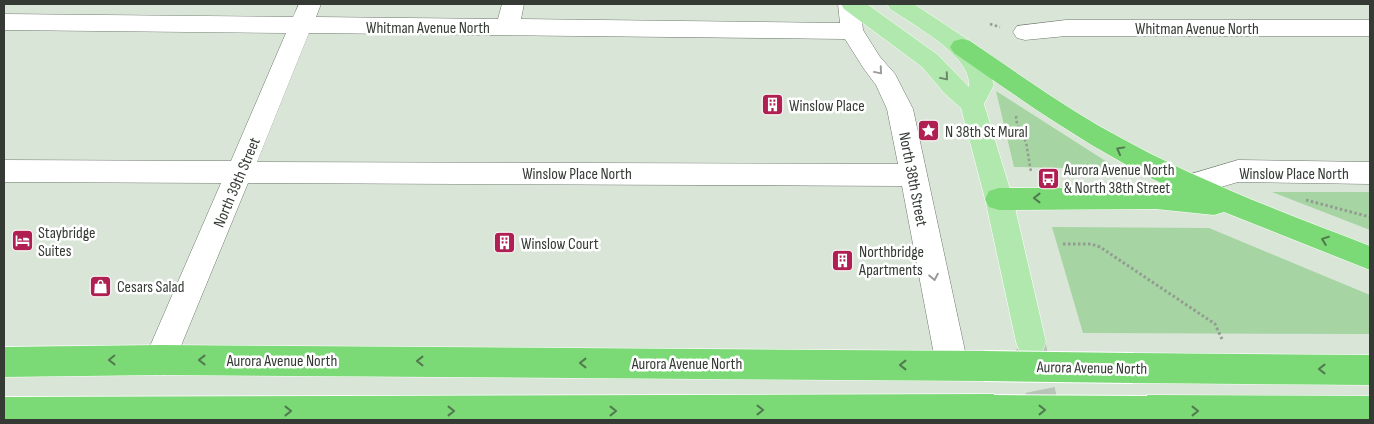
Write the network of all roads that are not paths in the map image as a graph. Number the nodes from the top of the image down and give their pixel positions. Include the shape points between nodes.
1 (513, 4) edge
2 (850, 4) edge
3 (898, 4) edge
4 (306, 15) edge
5 (4, 22) edge
6 (508, 28) junction
7 (1370, 28) edge
8 (852, 31) junction
9 (1025, 32) dead end
10 (962, 47) junction
11 (972, 104) junction
12 (4, 171) edge
13 (240, 172) junction
14 (1370, 173) edge
15 (913, 175) junction
16 (1190, 185) junction
17 (999, 199) junction
18 (1243, 208) junction
19 (1370, 258) edge
20 (1031, 342) tunnel mouth
21 (160, 360) junction
22 (4, 362) edge
23 (952, 366) junction
24 (1370, 370) edge
25 (1370, 412) edge
26 (4, 413) edge
27 (962, 415) edge
28 (133, 416) edge

1 - 6 street
2 - 8 street, North 38th Street
2 -> 11 main road via 930,61
3 - 10 main road
4 - 5 street, Whitman Avenue North
4 - 6 street, Whitman Avenue North
4 - 13 street, North 39th Street
6 - 8 street, Whitman Avenue North
7 - 9 street, Whitman Avenue North via 1066,28
8 -> 15 street, North 38th Street via 886,80 900,109
10 - 11 main road via 976,67 982,86
16 -> 10 highway via 1100,139
11 - 17 main road
12 - 13 street, Winslow Place North
13 - 15 street, Winslow Place North
13 - 21 street, North 39th Street
14 - 16 street, Winslow Place North via 1238,170
15 -> 23 street, North 38th Street
16 - 18 highway
18 -> 17 highway via 1156,198
17 - 20 main road
19 -> 18 highway
21 -> 22 highway, Aurora Avenue North
23 -> 21 highway, Aurora Avenue North
24 -> 23 highway, Aurora Avenue North, bridge
27 -> 25 highway, bridge via 994,410
26 - 28 highway
28 -> 27 highway

